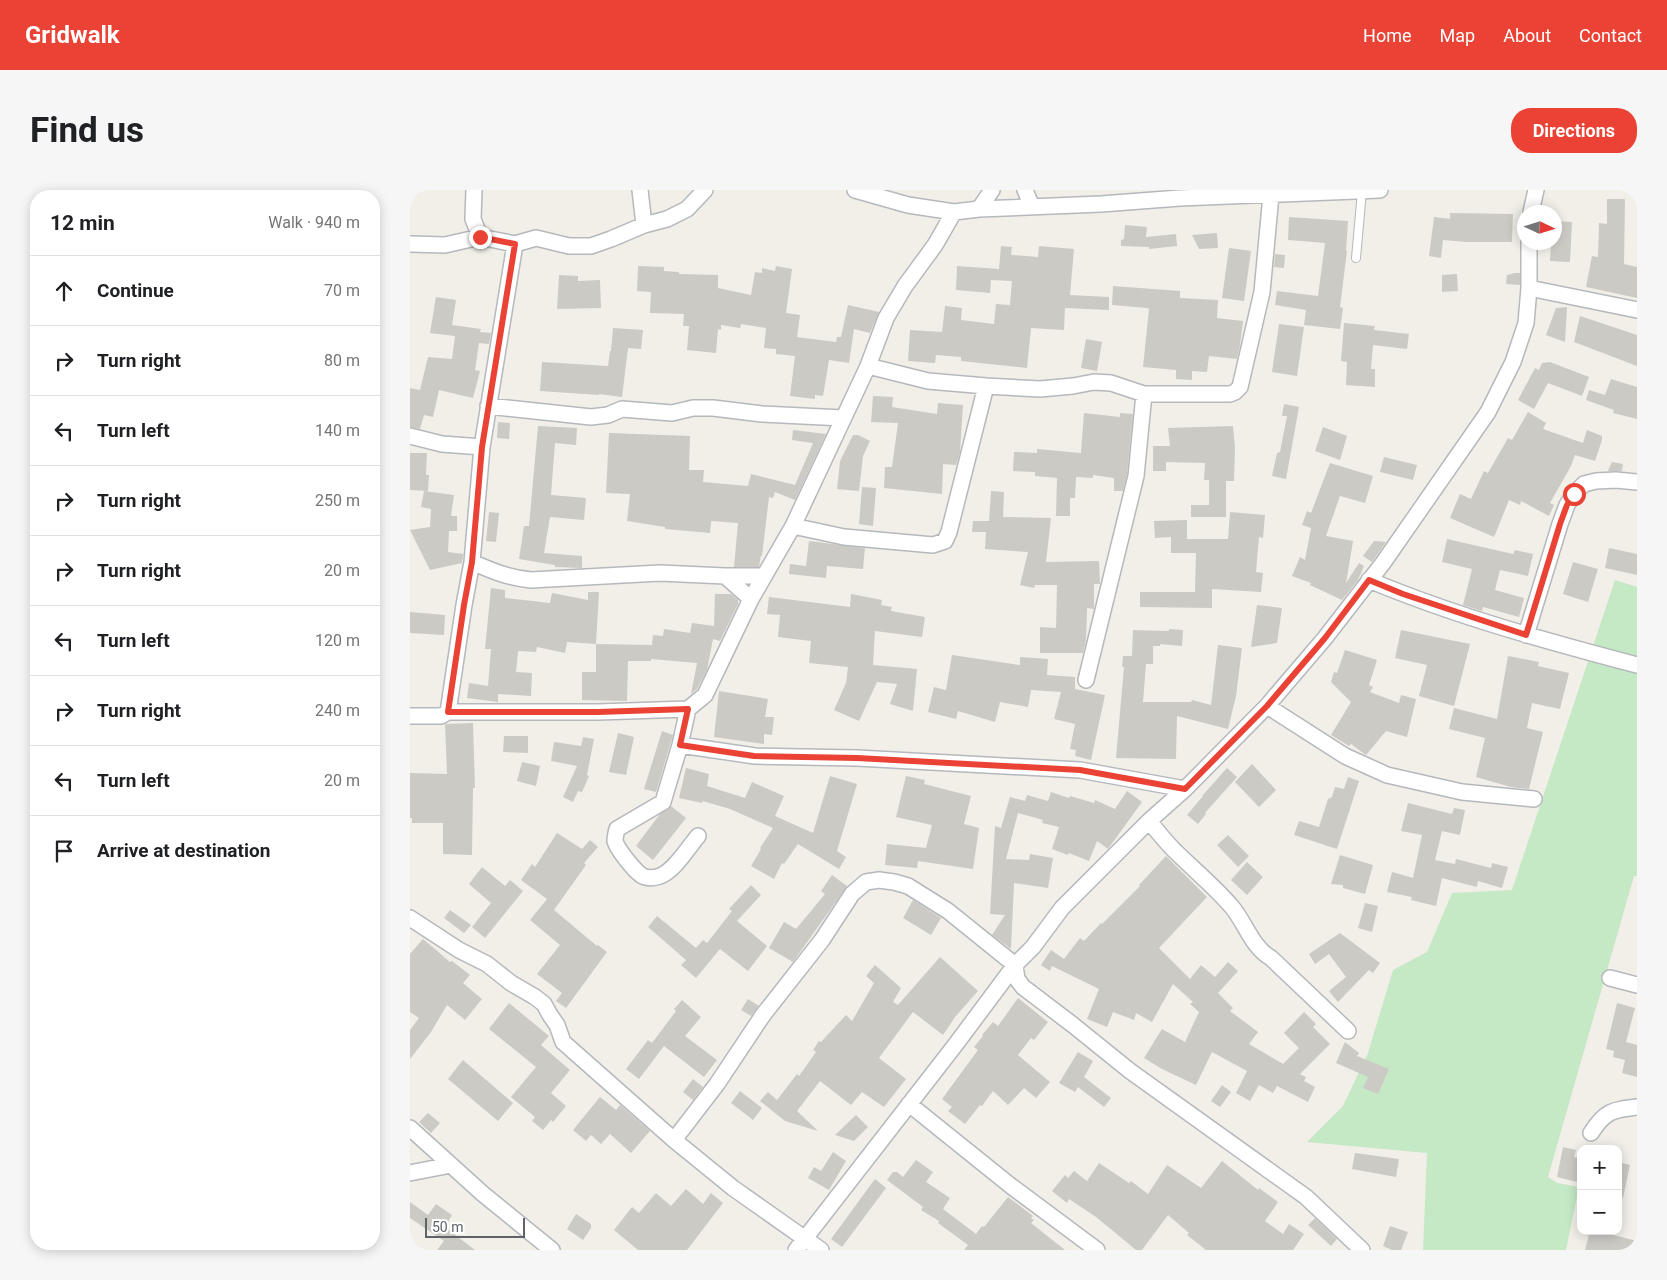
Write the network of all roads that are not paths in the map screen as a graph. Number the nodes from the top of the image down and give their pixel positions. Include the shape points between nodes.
1 (474, 190) edge
2 (640, 190) edge
3 (705, 190) edge
4 (855, 190) edge
5 (992, 190) edge
6 (1025, 190) edge
7 (1380, 190) edge
8 (1536, 190) edge
9 (1362, 191) junction
10 (1271, 195) junction
11 (1533, 205) edge
12 (1032, 207) junction
13 (979, 209) junction
14 (954, 212) junction
15 (473, 219) junction
16 (644, 225) junction
17 (480, 237) junction
18 (461, 241) junction
19 (410, 244) edge
20 (515, 244) junction
21 (1529, 250) edge
22 (1356, 258) dead end
23 (1529, 288) junction
24 (1637, 310) edge
25 (868, 366) junction
26 (986, 386) junction
27 (1144, 394) junction
28 (488, 406) junction
29 (843, 418) junction
30 (410, 436) edge
31 (482, 447) junction
32 (1637, 482) edge
33 (793, 526) junction
34 (472, 562) junction
35 (725, 576) junction
36 (764, 576) junction
37 (1369, 580) junction
38 (751, 599) junction
39 (1526, 635) junction
40 (1637, 665) edge
41 (1086, 680) dead end
42 (1267, 706) junction
43 (688, 709) junction
44 (448, 712) junction
45 (410, 716) edge
46 (680, 745) junction
47 (1185, 789) junction
48 (1534, 799) dead end
49 (1149, 821) junction
50 (698, 836) dead end
51 (410, 918) edge
52 (1016, 965) junction
53 (1610, 978) dead end
54 (1637, 985) edge
55 (1348, 1031) dead end
56 (910, 1104) junction
57 (1637, 1107) edge
58 (410, 1128) edge
59 (1591, 1133) dead end
60 (674, 1140) junction
61 (451, 1165) junction
62 (410, 1173) edge
63 (801, 1244) edge
64 (552, 1250) edge
65 (821, 1250) edge
66 (1097, 1250) edge
67 (1362, 1250) edge

1 - 15 street
2 - 16 street
3 - 16 street via 687,209
4 - 14 street via 908,205
5 - 13 street
6 - 12 street
7 - 9 street
8 - 11 street
9 - 10 street
9 - 22 lane
10 - 12 street
10 - 27 street via 1262,292 1240,387 1230,394
12 - 13 street
13 - 14 street
14 - 25 street via 886,318
15 - 17 street
15 - 18 street
16 - 20 street via 590,246 569,246 536,238
17 - 18 street
17 - 20 street
18 - 19 street via 445,245
20 - 28 street
21 - 23 street
23 - 24 street
23 - 37 street via 1526,323 1513,362 1488,412
25 - 26 street via 928,381
25 - 29 street
26 - 27 street via 1040,389 1094,382
26 - 33 street via 950,532 945,541 932,545 844,537
27 - 41 street via 1136,476
28 - 29 street via 591,417 622,409 672,413 713,408
28 - 31 street
29 - 33 street
30 - 31 street via 442,444
31 - 34 street
32 - 39 street via 1596,481 1584,484 1574,494 1560,524
33 - 36 street
34 - 35 street via 512,578 531,580 660,573
34 - 44 street
35 - 36 street
35 - 38 street
36 - 38 street
37 - 39 street
37 - 42 street
38 - 43 street via 705,696
39 - 40 street
42 - 47 street
42 - 48 street via 1345,756 1387,775 1462,792
43 - 44 street
43 - 46 street
44 - 45 street via 441,716
46 - 47 street via 754,756 1080,770
46 - 50 street via 663,802 618,829 615,839 626,859 641,876 649,878 669,872
47 - 49 street
49 - 52 street via 1062,908
49 - 55 street via 1233,908 1264,954
51 - 60 street via 535,996 544,1004 563,1042
52 - 56 street
52 - 60 street via 948,910 908,886 879,880 866,882 852,894 822,940 763,1014 717,1084
52 - 67 street via 1017,979 1023,987 1130,1071 1306,1197
53 - 54 street
56 - 63 street
56 - 66 street
57 - 59 street via 1617,1109 1608,1114 1600,1119
58 - 61 street
60 - 63 street
61 - 62 street
61 - 64 street
63 - 65 street

